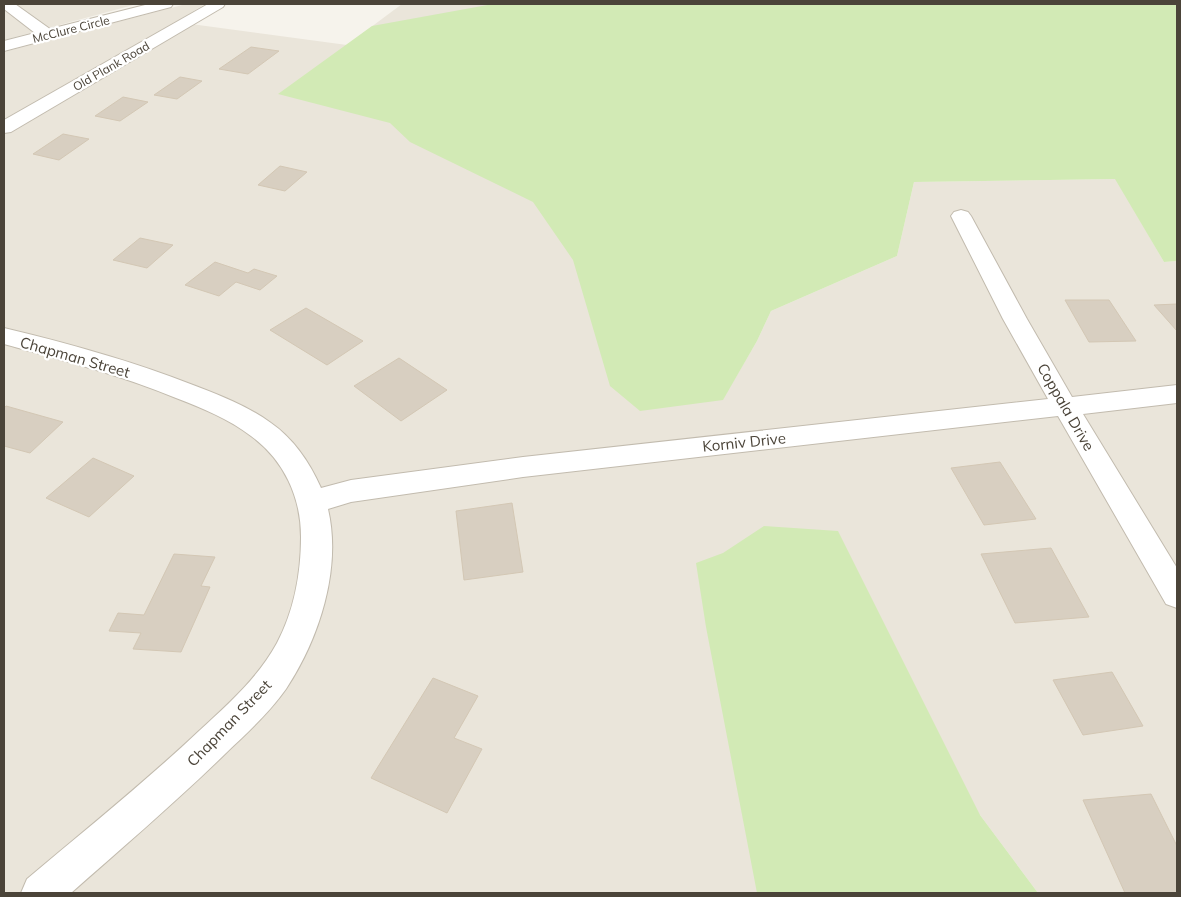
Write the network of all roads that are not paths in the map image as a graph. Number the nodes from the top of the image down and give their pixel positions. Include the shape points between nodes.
1 (6, 4) edge
2 (166, 4) edge
3 (218, 4) edge
4 (48, 35) junction
5 (4, 46) edge
6 (4, 128) edge
7 (961, 216) dead end
8 (4, 336) edge
9 (1177, 394) edge
10 (1065, 406) junction
11 (312, 502) junction
12 (1177, 595) edge
13 (41, 893) edge

1 - 4 street
2 - 4 street, McClure Circle
3 - 6 street, Old Plank Road
4 - 5 street, McClure Circle
7 - 10 street, Coppala Drive
8 - 11 street, Chapman Street via 81,356 173,386 227,409 262,430 290,458 307,485
9 - 10 street, Korniv Drive
10 - 11 street, Korniv Drive via 523,467 352,491
10 - 12 street, Coppala Drive
11 - 13 street, Chapman Street via 317,546 310,598 298,634 279,671 261,694 192,762

